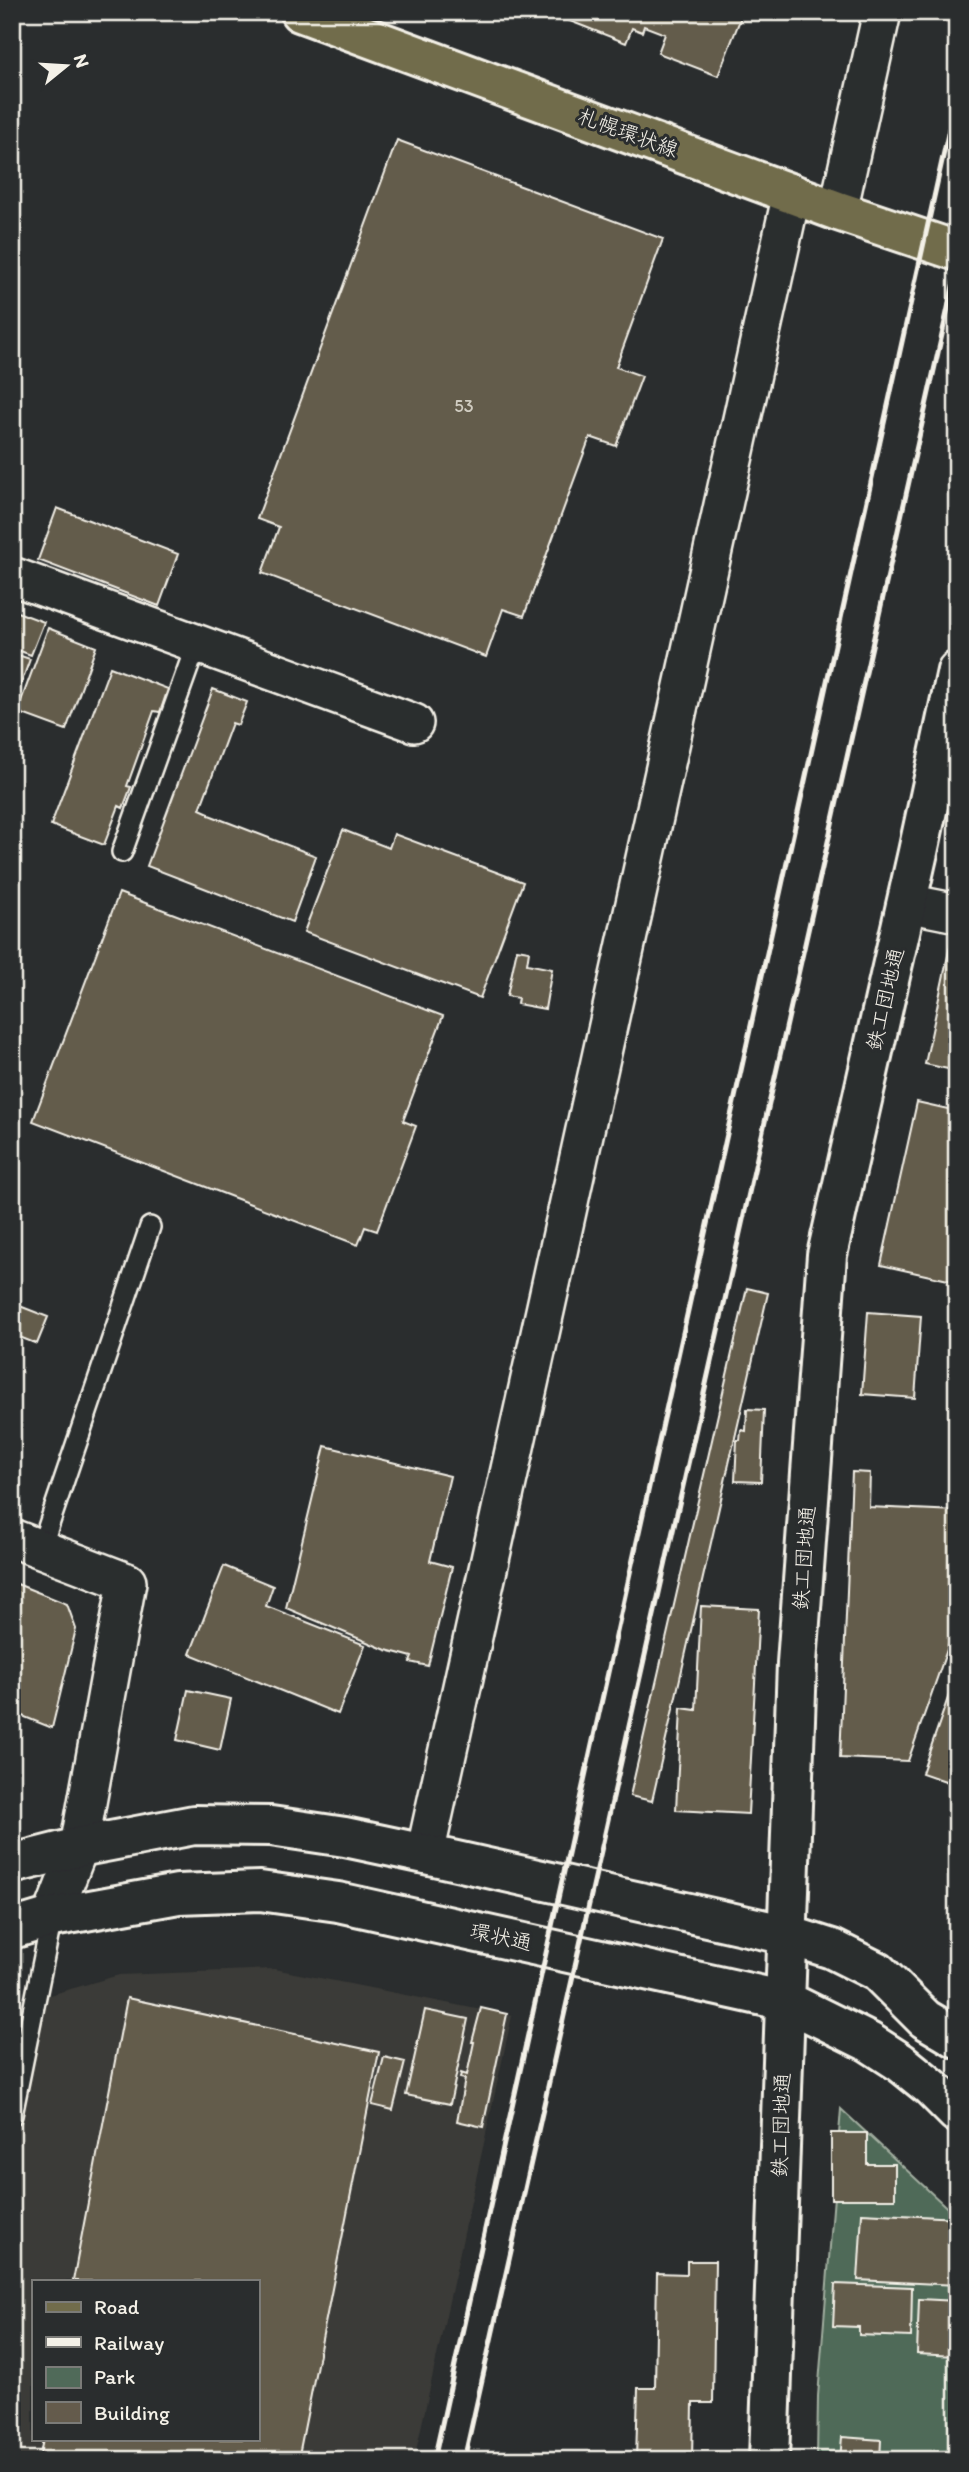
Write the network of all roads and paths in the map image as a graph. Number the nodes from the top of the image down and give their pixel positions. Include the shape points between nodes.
1 (300, 12) edge
2 (882, 12) edge
3 (792, 193) junction
4 (838, 211) junction
5 (957, 251) edge
6 (12, 576) edge
7 (197, 643) junction
8 (957, 671) edge
9 (414, 723) dead end
10 (121, 852) dead end
11 (907, 903) junction
12 (957, 914) edge
13 (150, 1227) dead end
14 (26, 1543) edge
15 (79, 1847) junction
16 (425, 1854) junction
17 (12, 1864) edge
18 (52, 1917) junction
19 (12, 1929) edge
20 (788, 1935) junction
21 (786, 2001) junction
22 (957, 2038) edge
23 (957, 2113) edge
24 (12, 2115) edge
25 (769, 2460) edge

1 - 3 main road, 札幌環状線
2 - 4 street
3 - 4 main road, 札幌環状線
3 - 16 street
4 - 5 main road, 札幌環状線
6 - 7 street
7 - 9 street
7 - 10 lane
8 - 11 street, 鉄工団地通
11 - 12 street
11 - 20 street, 鉄工団地通 via 827,1255 797,1663
13 - 14 lane
14 - 15 street via 127,1582
15 - 16 street via 194,1825 271,1826
15 - 17 street
15 - 18 street
16 - 20 street
18 - 19 street, 環状通
18 - 21 street, 環状通 via 178,1894 260,1891 338,1902
18 - 24 lane
20 - 21 street, 鉄工団地通
20 - 22 street via 832,1949 878,1972 926,2018
21 - 23 street, 環状通 via 879,2049 931,2087
21 - 25 street, 鉄工団地通

